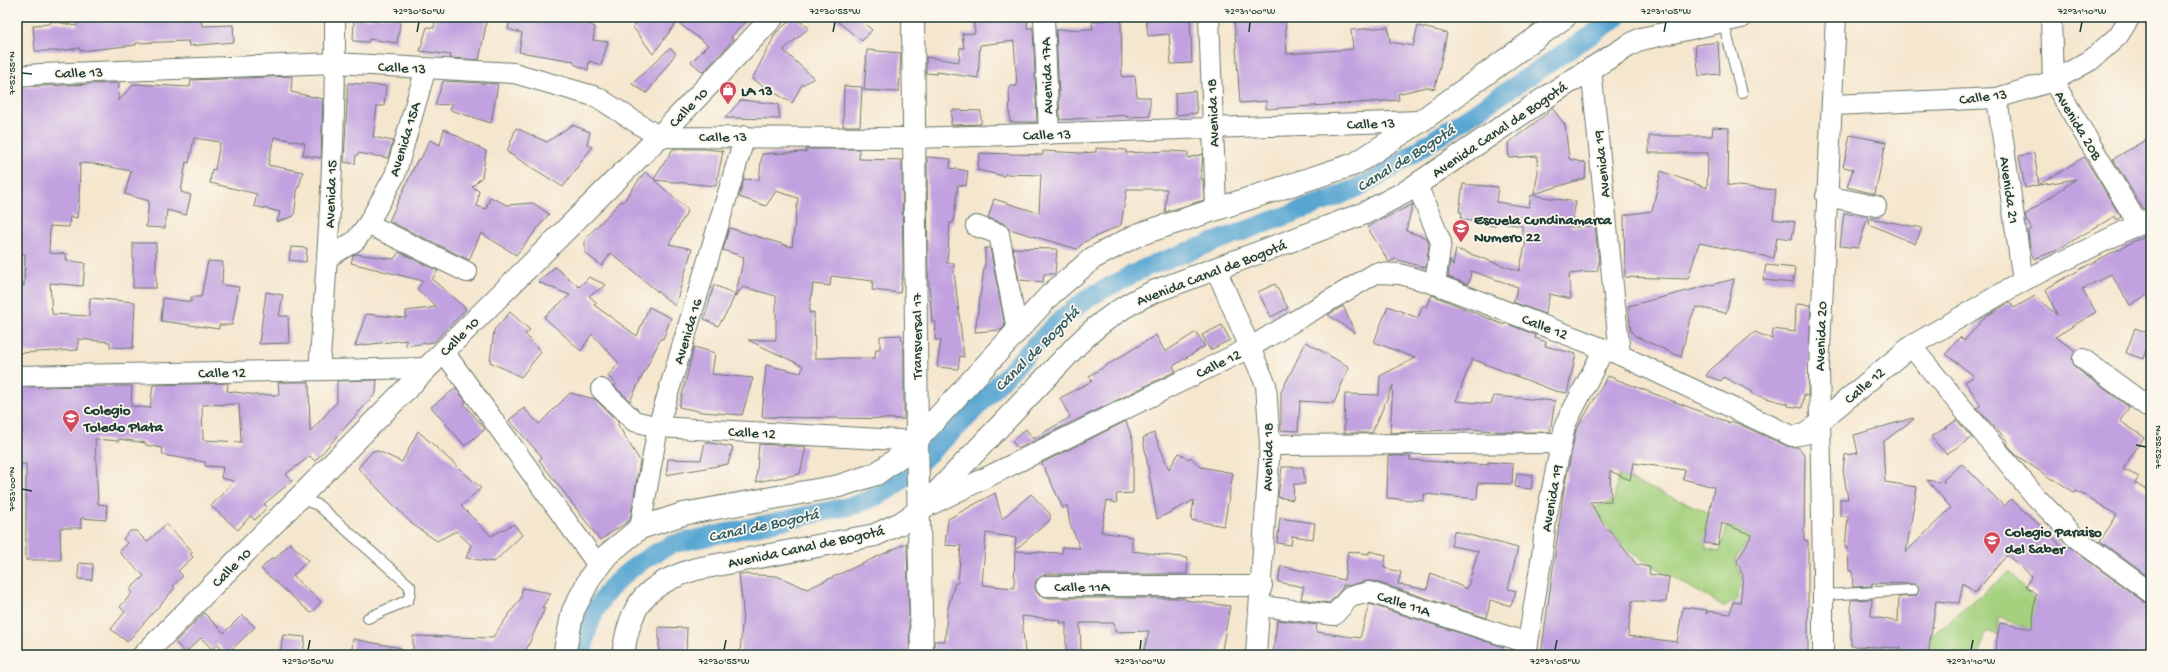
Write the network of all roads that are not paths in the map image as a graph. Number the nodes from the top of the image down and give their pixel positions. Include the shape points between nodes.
1 (335, 17) edge
2 (774, 17) edge
3 (913, 17) edge
4 (1209, 17) edge
5 (1565, 17) edge
6 (1836, 17) edge
7 (2052, 17) edge
8 (2130, 17) edge
9 (1044, 18) dead end
10 (1732, 19) edge
11 (335, 63) junction
12 (426, 68) junction
13 (1591, 68) junction
14 (17, 76) edge
15 (2053, 81) junction
16 (1742, 93) dead end
17 (1997, 98) junction
18 (1832, 105) junction
19 (1421, 121) junction
20 (1213, 128) junction
21 (1048, 134) junction
22 (745, 136) junction
23 (659, 137) junction
24 (915, 138) junction
25 (1418, 185) junction
26 (1826, 196) junction
27 (1876, 206) dead end
28 (1216, 208) junction
29 (2144, 221) edge
30 (368, 224) junction
31 (976, 226) dead end
32 (327, 258) junction
33 (1216, 269) junction
34 (466, 272) dead end
35 (2023, 281) junction
36 (1435, 284) junction
37 (1016, 330) junction
38 (1911, 346) junction
39 (1249, 348) junction
40 (444, 352) junction
41 (1612, 352) junction
42 (2083, 359) dead end
43 (427, 368) junction
44 (318, 370) junction
45 (17, 376) edge
46 (601, 389) dead end
47 (2151, 409) edge
48 (1821, 422) junction
49 (658, 428) junction
50 (1561, 444) junction
51 (1270, 445) junction
52 (918, 448) junction
53 (299, 498) junction
54 (919, 507) junction
55 (640, 528) junction
56 (598, 565) junction
57 (1046, 586) dead end
58 (1262, 586) junction
59 (1913, 590) dead end
60 (2151, 593) edge
61 (1823, 595) junction
62 (1260, 606) junction
63 (368, 618) dead end
64 (1527, 649) edge
65 (144, 655) edge
66 (564, 655) edge
67 (623, 655) edge
68 (922, 655) edge
69 (1256, 655) edge
70 (1823, 655) edge

1 - 11 street, Avenida 15
2 - 23 main road, Calle 10
3 - 24 main road, Transversal 17
4 - 20 street, Avenida 18
5 - 19 main road
6 - 18 street, Avenida 20
7 - 15 street, Avenida 20B
8 - 15 street, Calle 13 via 2118,36 2091,60
9 - 21 street, Avenida 17A
10 - 13 main road, Avenida Canal de Bogotá via 1641,39
10 - 16 lane
11 - 12 street, Calle 13
11 - 14 street, Calle 13
11 - 32 street, Avenida 15
12 - 23 street, Calle 13 via 514,72 597,97
12 - 30 street, Avenida 15A via 395,175
13 - 25 main road, Avenida Canal de Bogotá
13 - 41 street, Avenida 19
15 - 17 street, Calle 13
15 - 29 street, Avenida 20B
17 - 18 street, Calle 13
17 - 35 street, Avenida 21
18 - 26 street, Avenida 20
19 - 20 street, Calle 13
19 - 28 main road via 1355,164
20 - 21 street, Calle 13
20 - 28 street, Avenida 18
21 - 24 street, Calle 13
22 - 23 street, Calle 13
22 - 24 street, Calle 13
22 - 49 street, Avenida 16
23 - 40 main road, Calle 10
24 - 52 main road, Transversal 17
25 - 33 main road, Avenida Canal de Bogotá via 1365,213
25 - 36 street via 1441,242
26 - 27 street
26 - 48 street, Avenida 20 via 1819,369
28 - 37 main road via 1137,235 1106,249 1068,278
29 - 35 street, Calle 12
30 - 32 street, Avenida 15A via 355,241
30 - 34 street
31 - 37 street via 999,234
32 - 44 street, Avenida 15
33 - 39 street, Avenida 18
33 - 54 main road, Avenida Canal de Bogotá via 1136,299 1094,328
35 - 38 street, Calle 12
36 - 39 street, Calle 12 via 1400,274 1376,272
36 - 41 street, Calle 12
37 - 52 main road
38 - 48 street, Calle 12
38 - 60 street via 2036,497 2076,538
39 - 51 street, Avenida 18 via 1266,385
39 - 54 street, Calle 12
40 - 43 main road, Calle 10
40 - 56 street
41 - 48 street, Calle 12 via 1792,436 1805,434
41 - 50 street, Avenida 19 via 1565,425
42 - 47 street
43 - 44 street, Calle 12
43 - 53 main road, Calle 10
44 - 45 street, Calle 12
46 - 49 street, Calle 12 via 634,421
48 - 61 street, Avenida 20
49 - 52 street, Calle 12
49 - 55 street, Avenida 16
50 - 51 street
50 - 64 street, Avenida 19 via 1546,519
51 - 58 street, Avenida 18
52 - 54 main road, Transversal 17
52 - 55 main road via 876,474 854,483 683,514
53 - 63 lane via 318,505 410,586 408,600
53 - 65 main road, Calle 10
54 - 67 main road, Avenida Canal de Bogotá via 901,524 875,535 696,569 672,576 652,589 637,607 631,618
54 - 68 main road, Transversal 17
55 - 56 main road via 622,541
56 - 66 main road via 573,612
57 - 58 street, Calle 11A
58 - 62 street, Avenida 18
59 - 61 lane
61 - 70 street, Avenida 20
62 - 64 street, Calle 11A via 1334,615 1350,597 1369,592
62 - 69 street, Avenida 18

